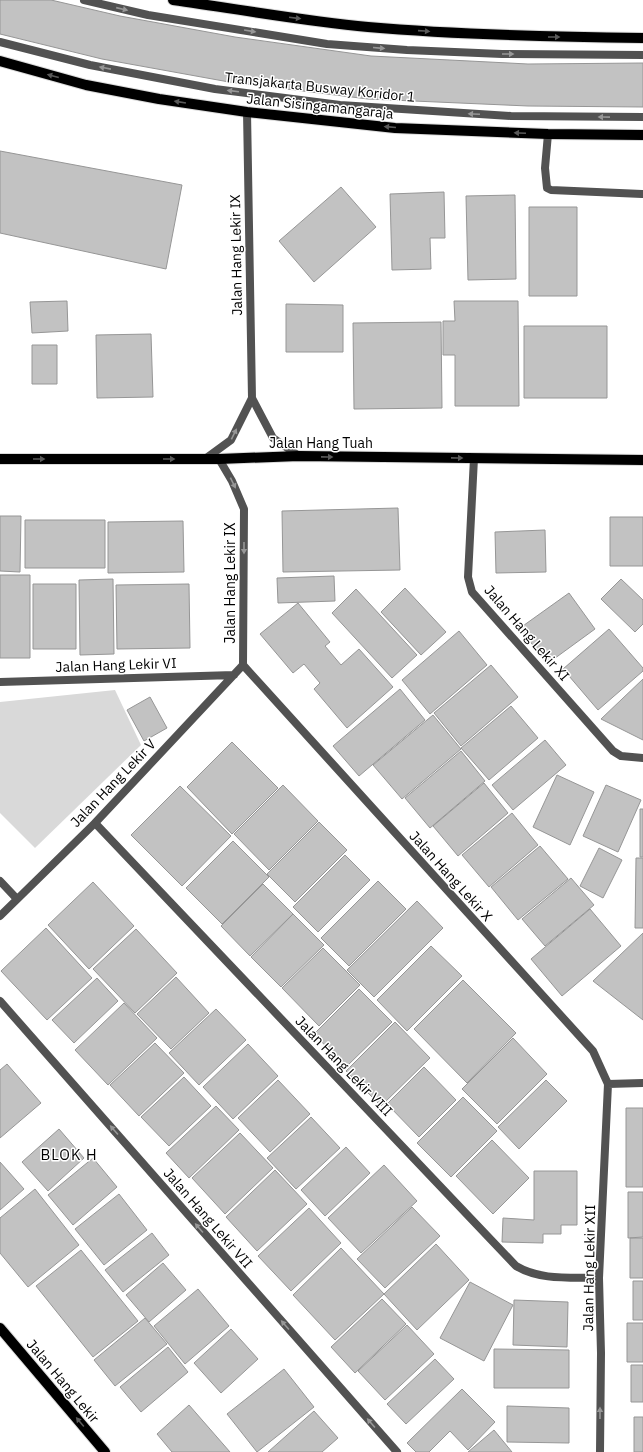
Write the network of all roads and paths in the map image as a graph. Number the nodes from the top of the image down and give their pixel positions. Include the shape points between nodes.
1 (84, 0) edge
2 (173, 0) edge
3 (643, 38) edge
4 (0, 42) edge
5 (643, 55) edge
6 (0, 61) edge
7 (247, 112) junction
8 (643, 117) edge
9 (548, 134) junction
10 (643, 135) edge
11 (642, 194) edge
12 (252, 398) junction
13 (299, 456) junction
14 (0, 458) edge
15 (474, 458) junction
16 (205, 459) junction
17 (218, 459) junction
18 (643, 460) edge
19 (243, 665) junction
20 (234, 675) junction
21 (0, 682) edge
22 (643, 758) edge
23 (95, 823) junction
24 (0, 881) edge
25 (17, 899) junction
26 (0, 916) edge
27 (0, 1001) edge
28 (643, 1083) edge
29 (608, 1084) junction
30 (599, 1278) junction
31 (0, 1328) edge
32 (105, 1452) edge
33 (397, 1452) edge
34 (600, 1452) edge

1 -> 5 street via 148,15 327,44 502,54
2 -> 3 main road via 367,27 532,37
8 -> 4 street, Transjakarta Busway Koridor 1 via 511,116 340,105 215,89 90,65
7 -> 6 main road, Jalan Sisingamangaraja via 86,85
9 -> 7 main road, Jalan Sisingamangaraja via 395,128
7 - 12 street, Jalan Hang Lekir IX
9 - 10 main road, Jalan Sisingamangaraja
9 - 11 street via 545,168 547,188
12 - 13 street, Jalan Hang Lekir IX via 273,438
16 -> 12 street, Jalan Hang Lekir IX via 231,440
13 -> 15 main road, Jalan Hang Tuah
13 - 17 main road, Jalan Hang Tuah
14 -> 16 main road, Jalan Hang Tuah
15 - 18 main road, Jalan Hang Tuah
15 - 22 street, Jalan Hang Lekir XI via 468,577 472,592 613,751 621,756
16 - 17 main road, Jalan Hang Tuah
17 -> 19 street, Jalan Hang Lekir IX via 232,481 244,509
19 - 20 street, Jalan Hang Lekir V
19 - 29 street, Jalan Hang Lekir X via 592,1051
20 - 21 street, Jalan Hang Lekir VI
20 - 23 street, Jalan Hang Lekir V
23 - 25 street, Jalan Hang Lekir V
23 - 30 street, Jalan Hang Lekir VIII via 516,1266 538,1276
24 - 25 street
25 - 26 street, Jalan Hang Lekir V
33 -> 27 street, Jalan Hang Lekir VII
28 - 29 street
29 - 30 street, Jalan Hang Lekir XII
34 -> 30 street, Jalan Hang Lekir XII
32 -> 31 main road, Jalan Hang Lekir

